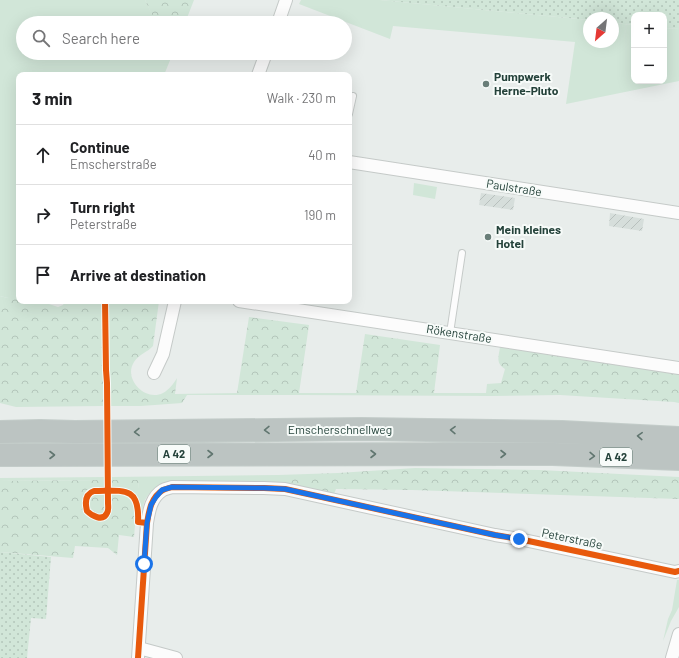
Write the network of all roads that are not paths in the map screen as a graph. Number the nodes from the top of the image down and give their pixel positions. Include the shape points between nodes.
1 (286, 0) edge
2 (280, 16) edge
3 (263, 60) edge
4 (259, 72) edge
5 (353, 96) dead end
6 (352, 100) edge
7 (352, 162) edge
8 (679, 213) edge
9 (462, 253) dead end
10 (174, 304) edge
11 (259, 304) edge
12 (450, 333) junction
13 (679, 368) edge
14 (154, 372) dead end
15 (0, 419) edge
16 (0, 432) edge
17 (75, 432) junction
18 (679, 438) edge
19 (4, 456) edge
20 (679, 459) edge
21 (679, 571) edge
22 (679, 634) edge
23 (138, 653) edge
24 (176, 658) edge
25 (672, 658) edge

1 - 2 street
3 - 4 street
5 - 6 lane
7 - 8 street, Paulstraße
9 - 12 lane
10 - 14 street via 163,354
11 - 12 street, Rökenstraße
12 - 13 street, Rökenstraße
15 - 17 highway via 44,421
16 - 17 highway, Emscherschnellweg / A 42
18 -> 17 highway, Emscherschnellweg / A 42 via 562,432 362,429
19 -> 20 highway, Emscherschnellweg / A 42 via 553,454
21 - 23 street, Peterstraße via 495,535 285,489 172,487 162,490 156,497 151,505 147,523
22 - 25 street
23 - 24 street

